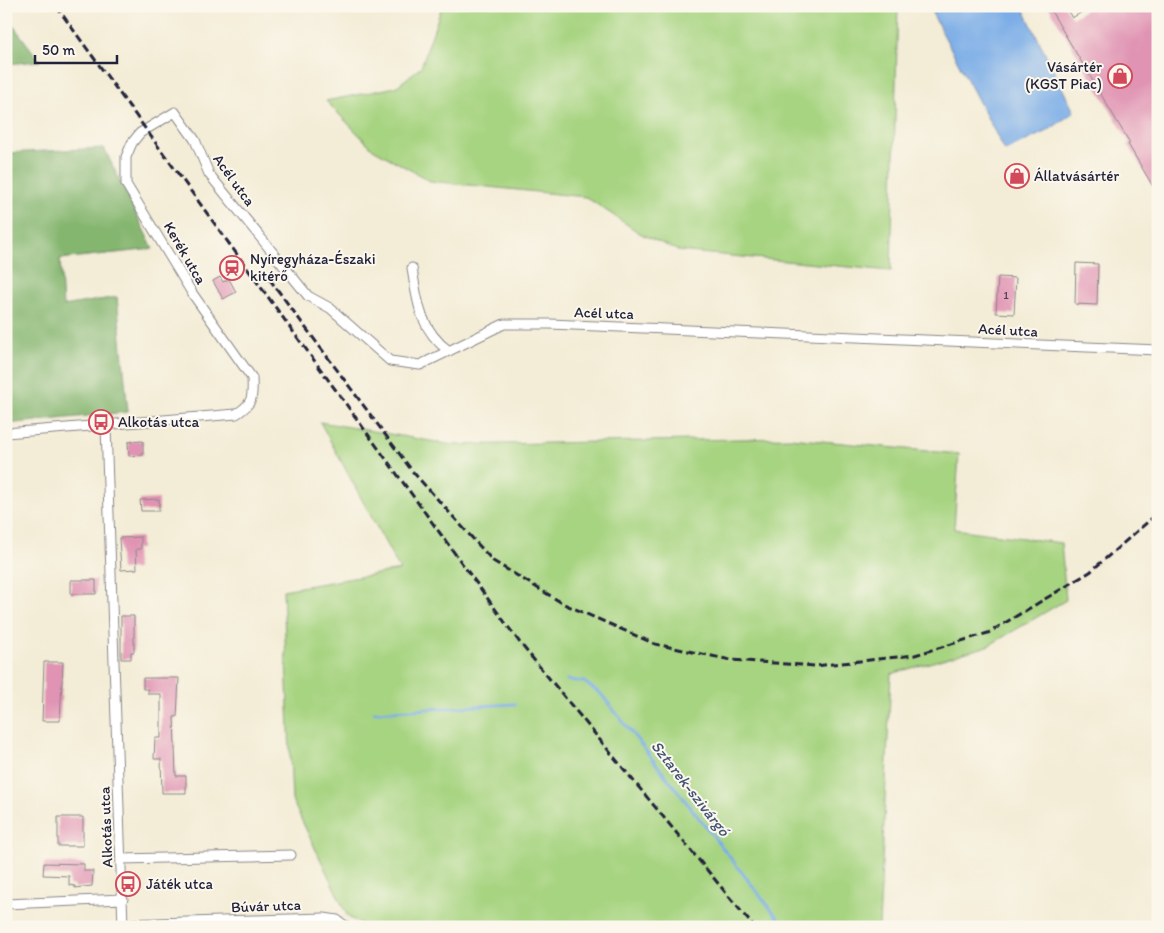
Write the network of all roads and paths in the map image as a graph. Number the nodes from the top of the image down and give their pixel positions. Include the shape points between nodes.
1 (175, 112) joint
2 (412, 268) dead end
3 (1158, 350) edge
4 (449, 351) junction
5 (106, 426) junction
6 (6, 433) edge
7 (291, 856) dead end
8 (121, 859) junction
9 (123, 899) junction
10 (6, 904) edge
11 (123, 925) edge
12 (347, 927) edge

1 - 4 street, Acél utca via 195,140 209,174 308,296 330,308 390,360 420,364
1 - 5 street, Kerék utca via 140,133 132,143 126,157 126,184 192,293 252,378 252,395 247,407 236,414
2 - 4 street via 420,316
3 - 4 street, Acél utca via 504,324
5 - 6 street
5 - 8 street, Alkotás utca
7 - 8 street
8 - 9 street, Alkotás utca
9 - 10 street
9 - 11 street, Alkotás utca
11 - 12 street, Búvár utca via 324,918 337,920

